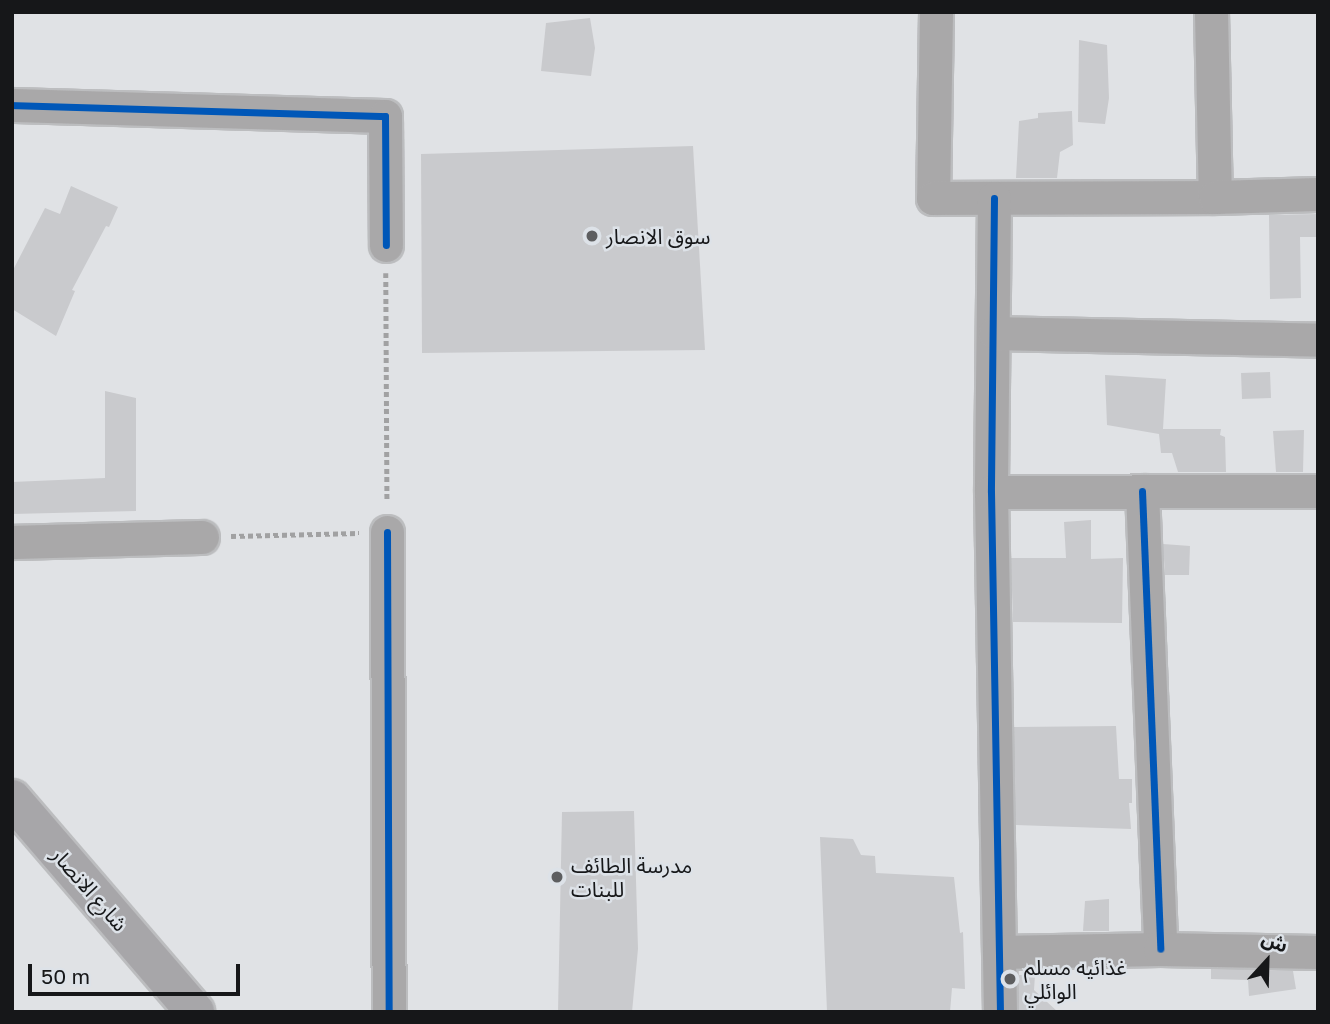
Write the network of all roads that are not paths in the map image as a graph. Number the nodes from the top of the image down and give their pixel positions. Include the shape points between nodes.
1 (936, 12) edge
2 (1211, 12) edge
3 (12, 105) edge
4 (1318, 194) edge
5 (1215, 197) junction
6 (994, 198) junction
7 (386, 245) road end
8 (995, 333) junction
9 (1318, 340) edge
10 (1142, 491) junction
11 (1318, 491) edge
12 (991, 492) junction
13 (387, 532) road end
14 (202, 537) road end
15 (12, 542) edge
16 (12, 799) edge
17 (1160, 950) junction
18 (1318, 952) edge
19 (999, 953) junction
20 (190, 1010) edge
21 (388, 1012) edge
22 (1000, 1012) edge

1 - 6 street via 933,198
2 - 5 street
3 - 7 street via 385,116
4 - 5 street
5 - 6 street
6 - 8 street
8 - 9 street
8 - 12 street
10 - 11 street
10 - 12 street
10 - 17 street
12 - 19 street
13 - 21 street
14 - 15 street
16 - 20 street, شارع الانصار
17 - 18 street
17 - 19 street
19 - 22 street

